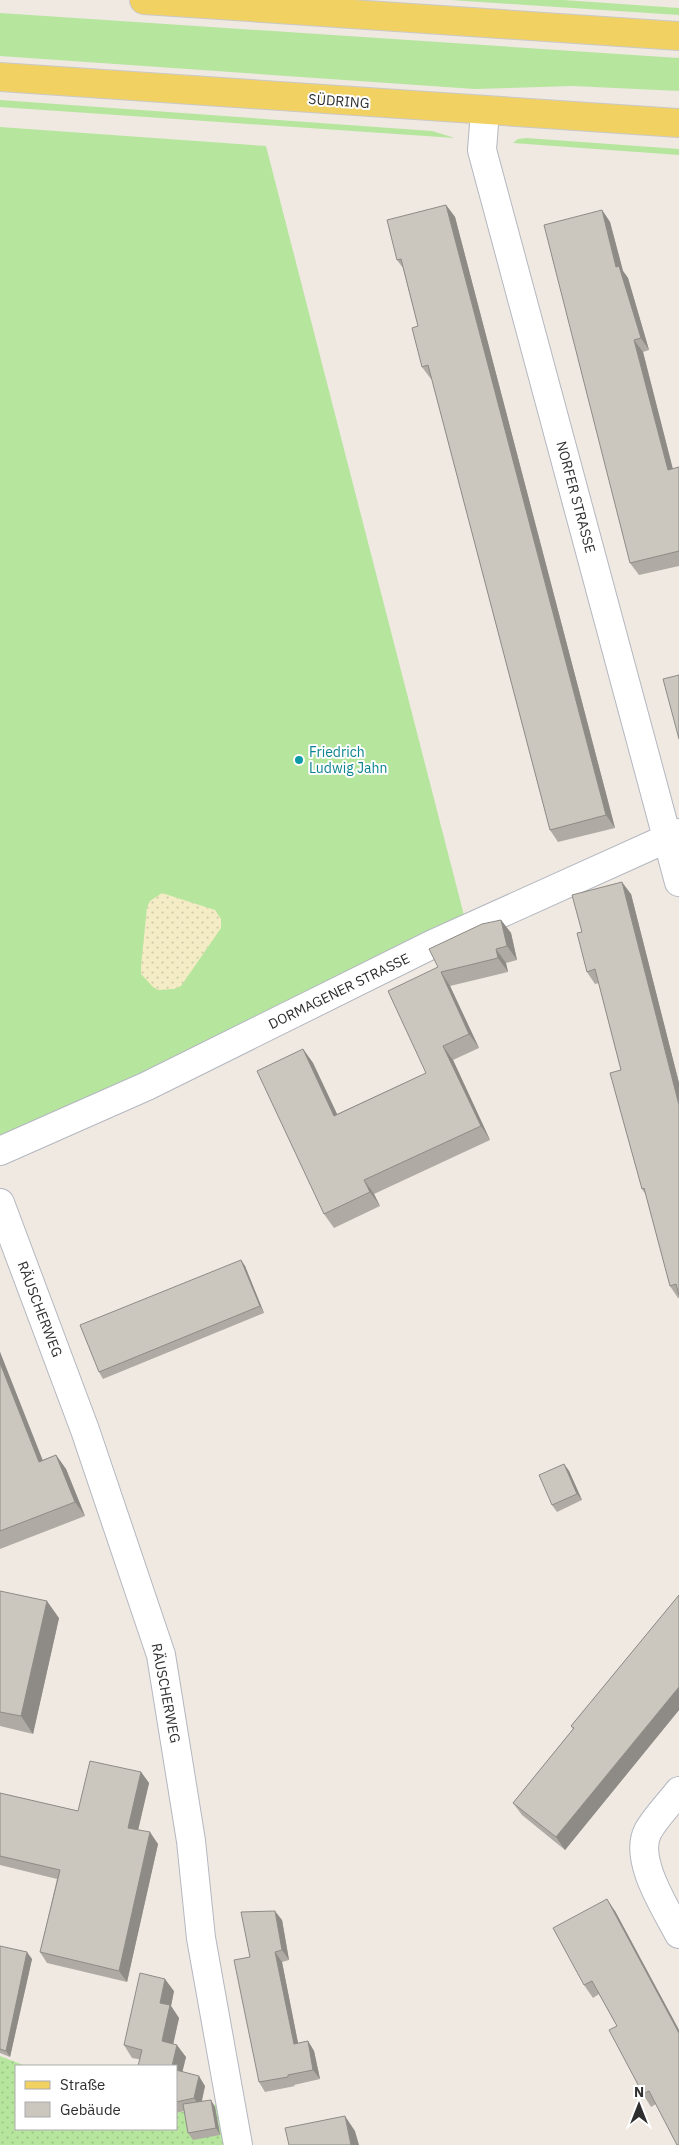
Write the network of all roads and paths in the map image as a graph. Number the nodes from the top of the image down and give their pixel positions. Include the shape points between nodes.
1 (144, 0) edge
2 (679, 36) edge
3 (0, 77) edge
4 (485, 111) junction
5 (679, 123) edge
6 (674, 836) edge
7 (679, 882) edge
8 (0, 1151) edge
9 (0, 1203) edge
10 (679, 1791) edge
11 (679, 1934) edge
12 (238, 2145) edge

1 - 2 main road
3 - 4 main road, SÜDRING
4 - 5 main road, SÜDRING
4 - 6 street, NORFER STRASSE via 482,150
6 - 7 street, NORFER STRASSE
6 - 8 street, DORMAGENER STRASSE via 433,944 147,1086
9 - 12 street, RÄUSCHERWEG via 85,1430 161,1655 191,1841 201,1938
10 - 11 street via 648,1831 644,1846 645,1862

